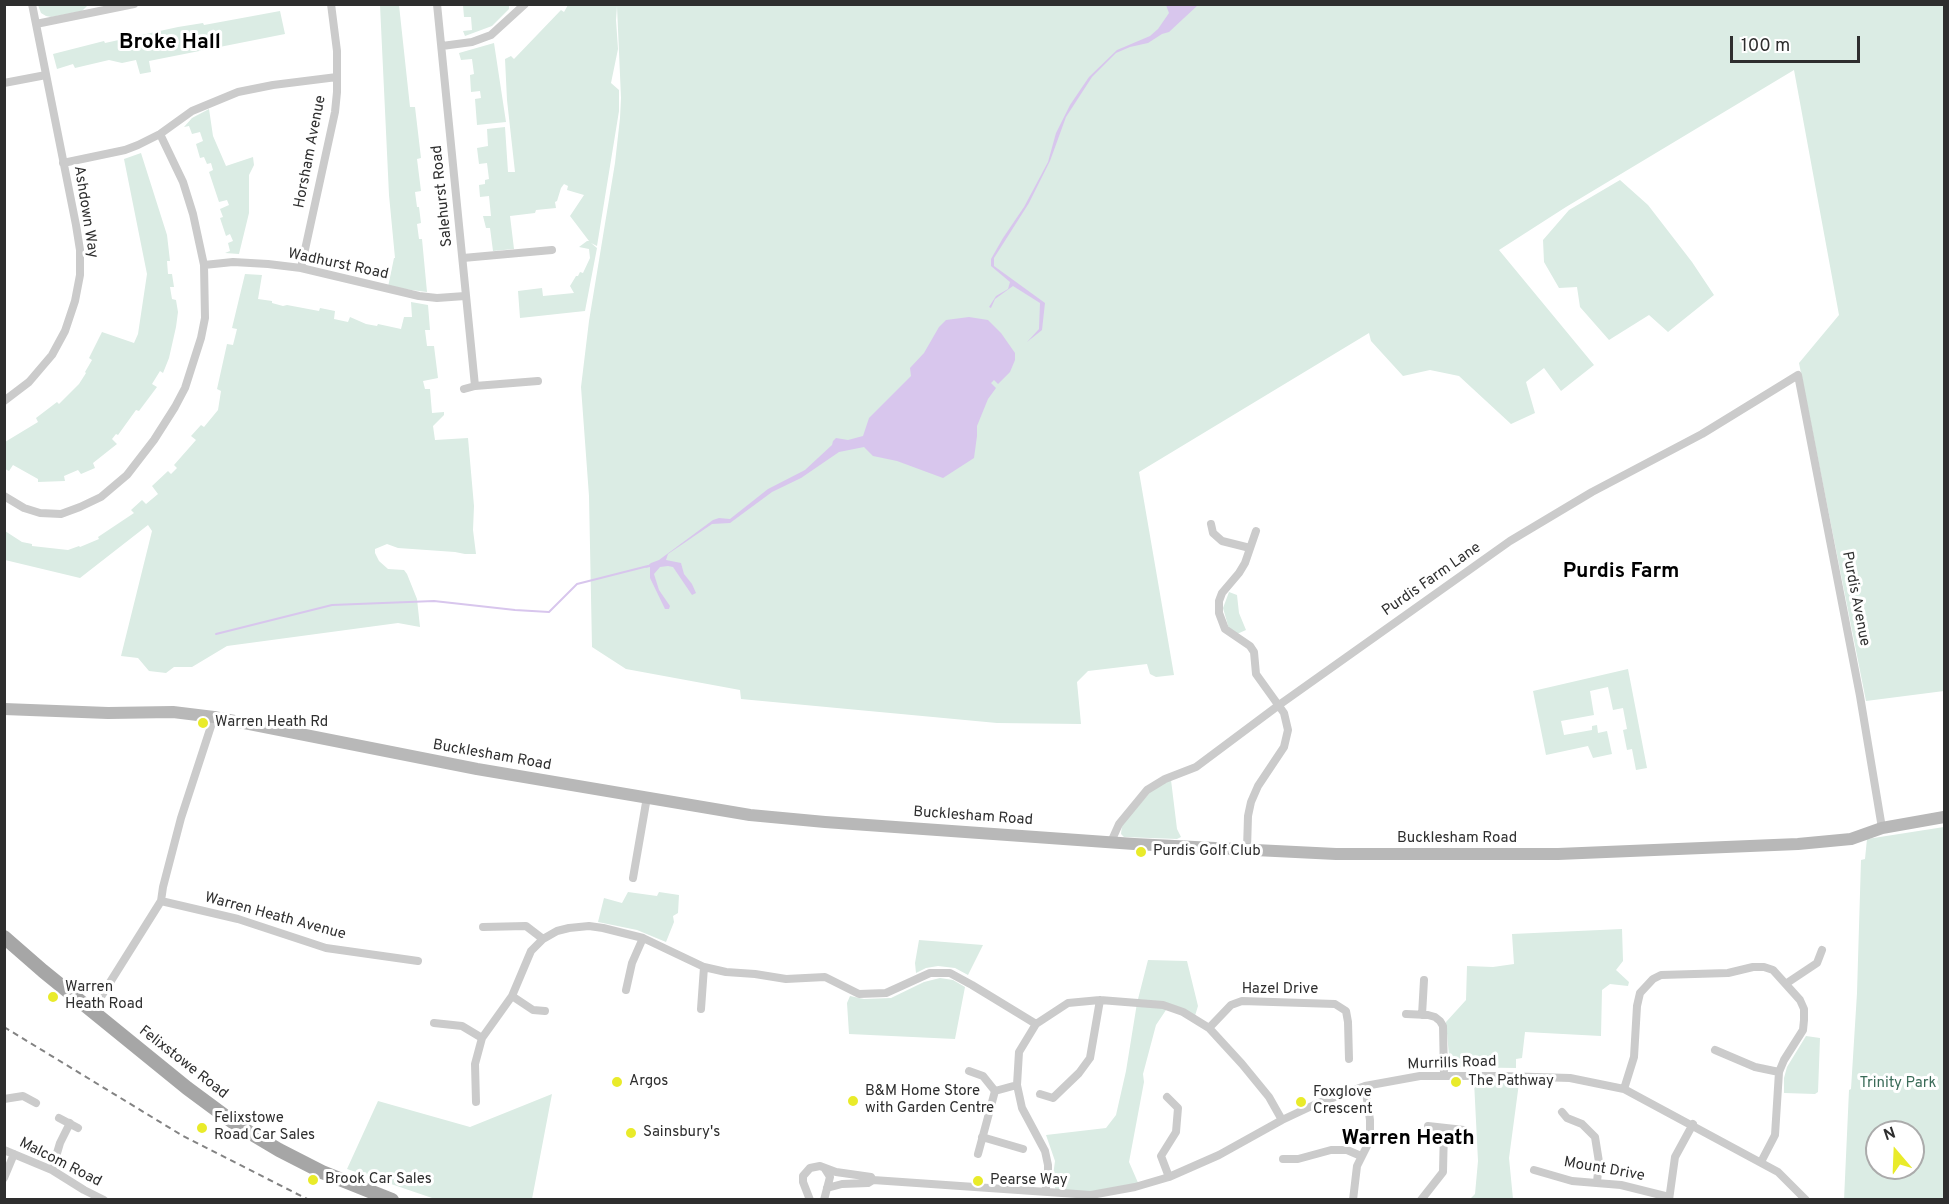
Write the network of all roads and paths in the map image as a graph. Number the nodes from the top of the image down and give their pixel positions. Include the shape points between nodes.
1 (32, 4) edge
2 (134, 4) edge
3 (331, 4) edge
4 (437, 4) edge
5 (525, 4) edge
6 (96, 8) edge
7 (36, 24) junction
8 (442, 46) junction
9 (46, 75) junction
10 (337, 77) junction
11 (4, 83) edge
12 (160, 134) junction
13 (63, 163) junction
14 (552, 250) dead end
15 (463, 258) junction
16 (204, 265) junction
17 (301, 268) junction
18 (465, 296) junction
19 (1798, 375) joint
20 (538, 381) dead end
21 (475, 386) junction
22 (464, 389) dead end
23 (4, 400) edge
24 (4, 496) edge
25 (1211, 524) dead end
26 (1256, 531) dead end
27 (1250, 548) junction
28 (1279, 705) junction
29 (4, 709) edge
30 (214, 717) junction
31 (647, 797) junction
32 (1944, 817) edge
33 (1882, 828) junction
34 (1111, 842) junction
35 (1247, 849) junction
36 (633, 878) dead end
37 (160, 902) junction
38 (483, 927) dead end
39 (4, 937) edge
40 (643, 938) junction
41 (543, 939) junction
42 (1822, 950) dead end
43 (418, 961) dead end
44 (704, 967) junction
45 (1424, 980) dead end
46 (1787, 983) junction
47 (626, 990) dead end
48 (512, 996) junction
49 (1100, 1000) junction
50 (701, 1009) dead end
51 (92, 1011) junction
52 (545, 1011) dead end
53 (1406, 1014) dead end
54 (1422, 1015) junction
55 (434, 1023) dead end
56 (1036, 1024) junction
57 (1209, 1028) junction
58 (482, 1038) junction
59 (1715, 1050) dead end
60 (1349, 1059) dead end
61 (969, 1071) dead end
62 (1779, 1072) junction
63 (1444, 1075) junction
64 (1017, 1085) junction
65 (1365, 1086) junction
66 (1624, 1089) junction
67 (995, 1091) junction
68 (1040, 1094) dead end
69 (1167, 1097) dead end
70 (4, 1099) edge
71 (476, 1102) dead end
72 (36, 1103) dead end
73 (1562, 1112) dead end
74 (59, 1118) dead end
75 (1282, 1120) junction
76 (70, 1123) junction
77 (1693, 1125) junction
78 (1428, 1126) dead end
79 (78, 1128) dead end
80 (1444, 1128) junction
81 (1464, 1130) dead end
82 (982, 1137) junction
83 (1023, 1149) dead end
84 (4, 1150) edge
85 (14, 1154) junction
86 (978, 1154) dead end
87 (1361, 1156) junction
88 (1282, 1159) dead end
89 (1761, 1162) junction
90 (825, 1169) junction
91 (52, 1170) junction
92 (1534, 1170) dead end
93 (1169, 1177) junction
94 (4, 1178) edge
95 (873, 1180) junction
96 (1597, 1182) junction
97 (827, 1188) junction
98 (84, 1190) junction
99 (1045, 1192) junction
100 (1669, 1198) edge
101 (80, 1200) edge
102 (104, 1200) edge
103 (392, 1200) edge
104 (810, 1200) edge
105 (824, 1200) edge
106 (1353, 1200) edge
107 (1422, 1200) edge
108 (1806, 1200) edge

1 - 7 street, Ashdown Way
2 - 6 street
3 - 10 street, Horsham Avenue
4 - 8 street, Salehurst Road
5 - 8 street via 491,35
6 - 7 street
7 - 9 street, Ashdown Way
8 - 15 street, Salehurst Road
9 - 11 street
9 - 13 street, Ashdown Way
10 - 12 street via 238,92 192,111
10 - 17 street, Horsham Avenue via 335,112
12 - 13 street via 125,150
12 - 16 street via 183,182
13 - 23 street, Ashdown Way via 80,250 75,301 52,355 29,382
14 - 15 street
15 - 18 street, Salehurst Road
16 - 17 street, Wadhurst Road via 233,262
16 - 24 street via 205,318 193,367 176,407 127,475 101,496 61,514 24,508
17 - 18 street, Wadhurst Road via 418,296
18 - 21 street, Salehurst Road
19 - 28 street, Purdis Farm Lane via 1702,434 1510,541
19 - 33 street, Purdis Avenue
20 - 21 street
21 - 22 street
25 - 27 street via 1213,533 1222,541
26 - 27 street
27 - 28 street via 1239,573 1222,593 1219,613 1225,629 1254,652 1256,674
28 - 34 street, Purdis Farm Lane via 1196,767 1147,790 1119,824
28 - 35 street via 1288,723 1287,737 1251,802
29 - 30 street, Bucklesham Road via 173,712
30 - 31 street, Bucklesham Road via 477,769
30 - 37 street via 181,818
31 - 34 street, Bucklesham Road via 750,815
31 - 36 street
32 - 33 street, Bucklesham Road
33 - 35 street, Bucklesham Road via 1851,839 1798,844 1549,854 1336,854
34 - 35 street, Bucklesham Road
37 - 43 street, Warren Heath Avenue via 238,920 326,948
37 - 51 street
38 - 41 street via 526,926
39 - 51 main road, Felixstowe Road
40 - 41 street via 589,926 557,931
40 - 44 street
40 - 47 street
41 - 48 street via 531,951
42 - 46 street via 1817,963
44 - 50 street
44 - 56 street via 786,979 825,977 859,994 886,993 930,974 950,973
45 - 54 street
46 - 62 street via 1800,1000 1804,1020 1803,1030
46 - 66 street via 1764,967 1728,973 1661,975 1653,979 1640,993 1634,1057
48 - 52 street via 533,1010
48 - 58 street
49 - 56 street via 1068,1003
49 - 57 street via 1163,1005
49 - 68 street via 1089,1058 1053,1098
51 - 103 main road, Felixstowe Road via 249,1133 330,1176
53 - 54 street
54 - 63 street via 1435,1017 1443,1026
55 - 58 street via 462,1026
56 - 64 street via 1019,1052
57 - 60 street, Hazel Drive via 1231,1005 1242,1001 1335,1004 1346,1011
57 - 75 street via 1269,1097
58 - 71 street via 475,1064
59 - 62 street via 1755,1067
61 - 67 street via 982,1076
62 - 89 street via 1775,1135
63 - 65 street, Murrills Road
63 - 66 street, Murrills Road via 1570,1078
64 - 67 street
64 - 99 street via 1022,1107 1045,1151
65 - 75 street, Murrills Road
65 - 87 street via 1370,1136
66 - 77 street, Murrills Road
67 - 82 street
69 - 93 street via 1178,1108 1176,1132 1161,1156
70 - 72 street via 23,1096
73 - 96 street via 1595,1137
74 - 76 street
75 - 93 street, Murrills Road
76 - 79 street
76 - 91 street
77 - 89 street, Murrills Road
77 - 100 street via 1675,1156
78 - 80 street
80 - 81 street
80 - 107 street via 1443,1172
82 - 83 street
82 - 86 street
84 - 85 street, Malcom Road
85 - 91 street, Malcom Road
85 - 94 street
87 - 88 street via 1347,1150 1332,1150
87 - 106 street
89 - 108 street, Murrills Road via 1778,1172
90 - 95 street, Murrills Road
90 - 97 street via 830,1178
90 - 104 street via 815,1166 806,1171 803,1182
91 - 98 street, Malcom Road
92 - 96 street, Mount Drive via 1572,1181
93 - 99 street, Murrills Road via 1091,1194
95 - 97 street, Murrills Road
95 - 99 street, Murrills Road
96 - 100 street, Mount Drive
97 - 105 street
98 - 101 street
98 - 102 street, Malcom Road

